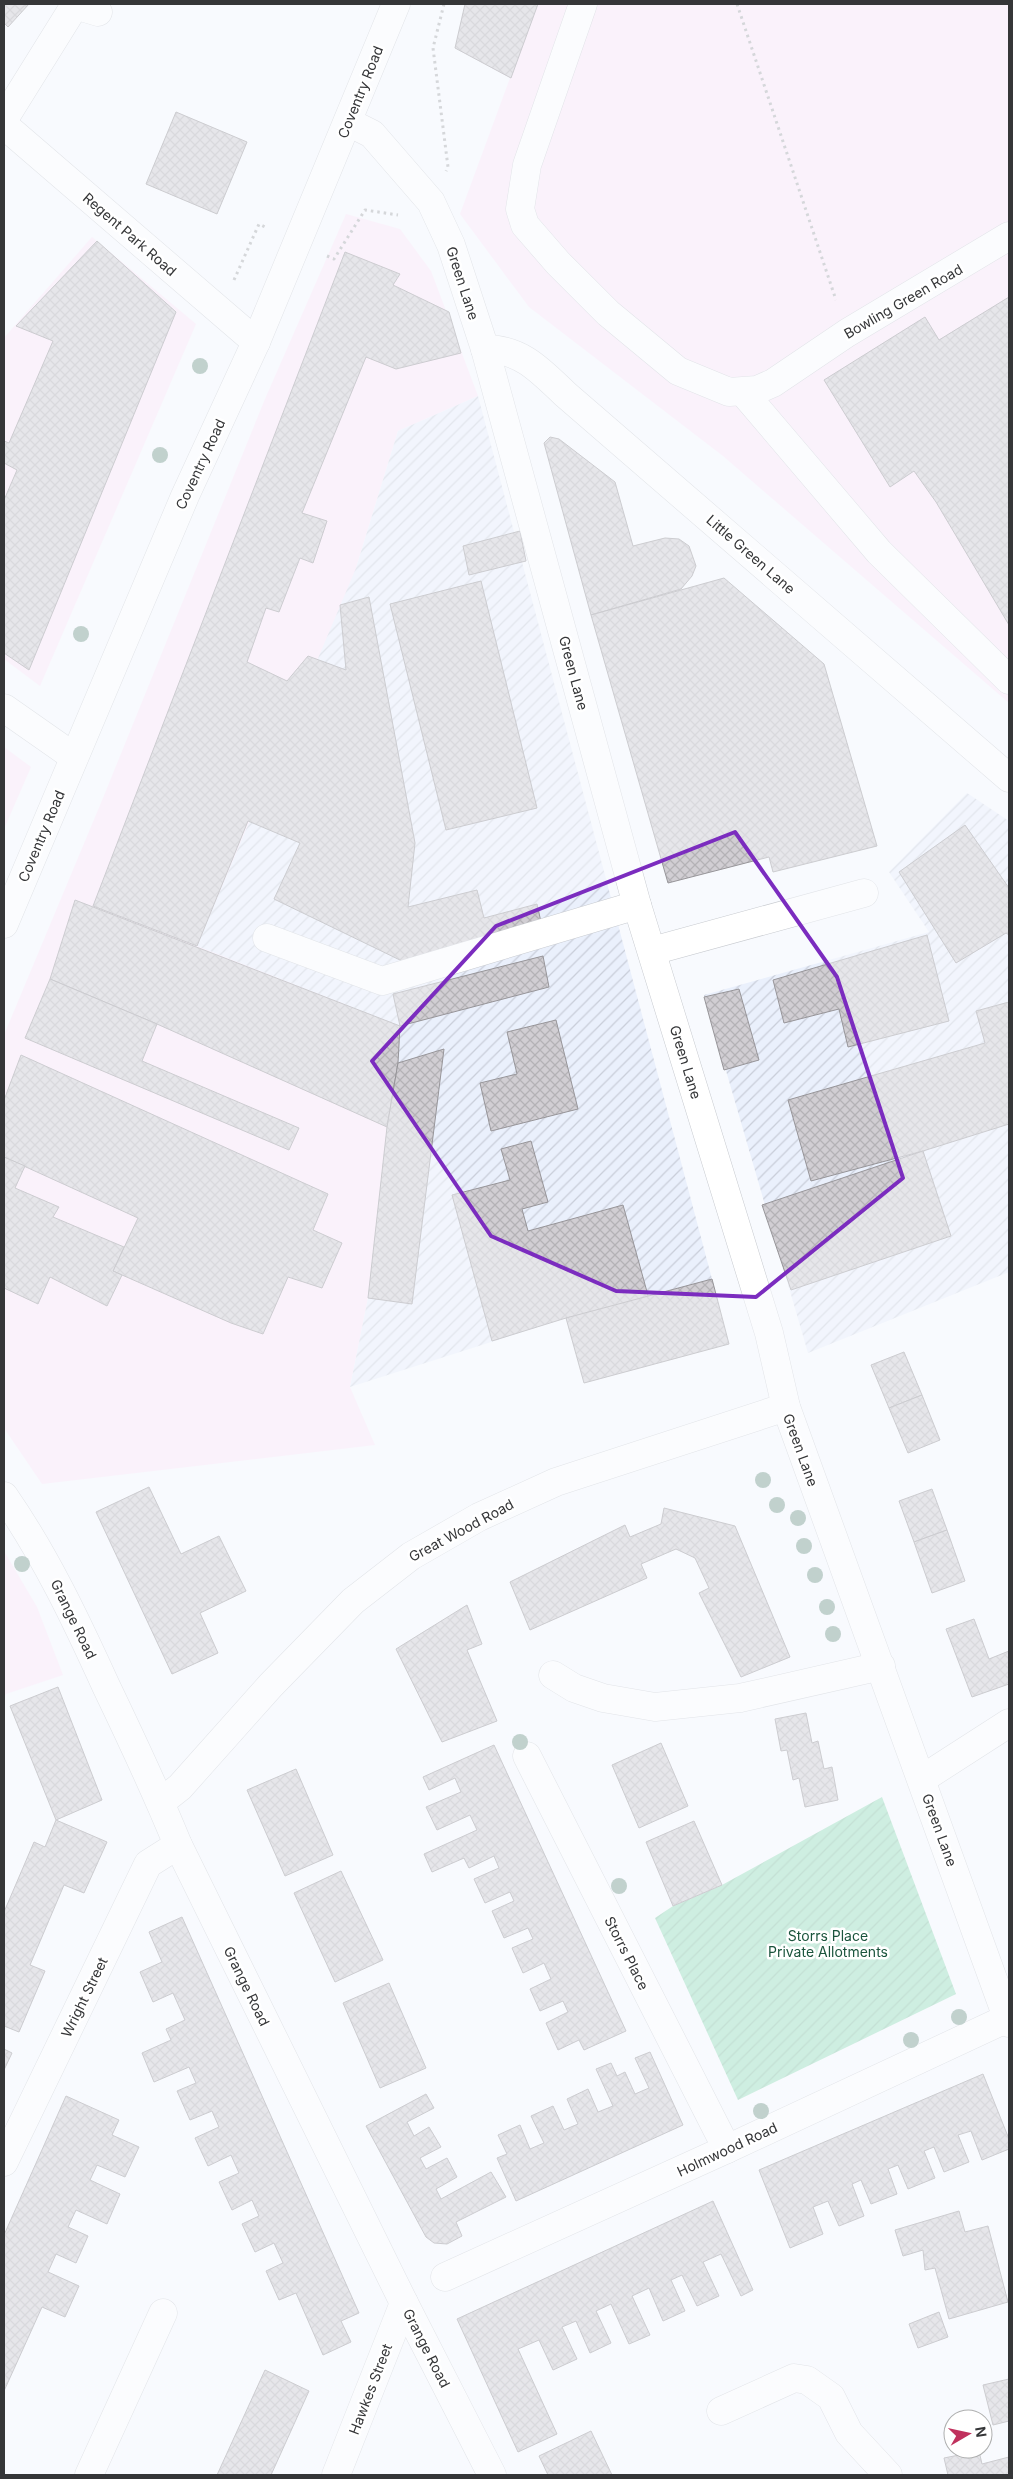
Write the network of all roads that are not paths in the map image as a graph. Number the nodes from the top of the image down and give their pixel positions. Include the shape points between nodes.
1 (396, 4) edge
2 (583, 4) edge
3 (98, 12) dead end
4 (4, 119) edge
5 (348, 122) junction
6 (4, 125) edge
7 (1009, 236) edge
8 (256, 342) junction
9 (485, 349) junction
10 (743, 392) junction
11 (1009, 680) edge
12 (4, 708) edge
13 (74, 757) junction
14 (1009, 778) edge
15 (864, 893) dead end
16 (637, 905) junction
17 (4, 924) edge
18 (267, 938) dead end
19 (652, 951) junction
20 (786, 1407) junction
21 (4, 1496) edge
22 (881, 1666) junction
23 (553, 1676) dead end
24 (1009, 1723) edge
25 (527, 1756) dead end
26 (922, 1779) junction
27 (161, 1802) junction
28 (178, 1845) junction
29 (1008, 2020) edge
30 (727, 2150) junction
31 (4, 2162) edge
32 (445, 2277) dead end
33 (404, 2303) junction
34 (163, 2312) dead end
35 (721, 2411) dead end
36 (89, 2475) edge
37 (336, 2475) edge
38 (492, 2475) edge
39 (888, 2475) edge

1 - 5 street, Coventry Road
2 - 10 street via 528,165 520,210 525,225 558,264 608,313 678,371 729,392
3 - 4 street via 76,5
5 - 8 street, Coventry Road
5 - 9 street, Green Lane via 372,134 430,202 451,245
6 - 8 street, Regent Park Road
7 - 10 street, Bowling Green Road via 847,333 773,382 757,390
8 - 13 street, Coventry Road via 185,496
9 - 14 street, Little Green Lane via 503,349 532,364
9 - 16 street, Green Lane
10 - 11 street via 880,552
12 - 13 street
13 - 17 street, Coventry Road
15 - 19 street
16 - 18 street via 382,982
16 - 19 street, Green Lane
19 - 20 street, Green Lane via 769,1333
20 - 22 street, Green Lane
20 - 27 street, Great Wood Road via 556,1482 479,1517 411,1556 354,1601 271,1685 180,1787
21 - 27 street, Grange Road via 61,1588
22 - 23 street via 740,1698 655,1707 603,1698 574,1688
22 - 26 street, Green Lane
24 - 26 street
25 - 30 street, Storrs Place
26 - 29 street, Green Lane
27 - 28 street, Grange Road
28 - 31 street, Wright Street via 148,1864
28 - 33 street, Grange Road
29 - 30 street, Holmwood Road
30 - 32 street, Holmwood Road
33 - 37 street, Hawkes Street
33 - 38 street, Grange Road
34 - 36 street
35 - 39 street via 794,2378 808,2380 830,2397 848,2433

